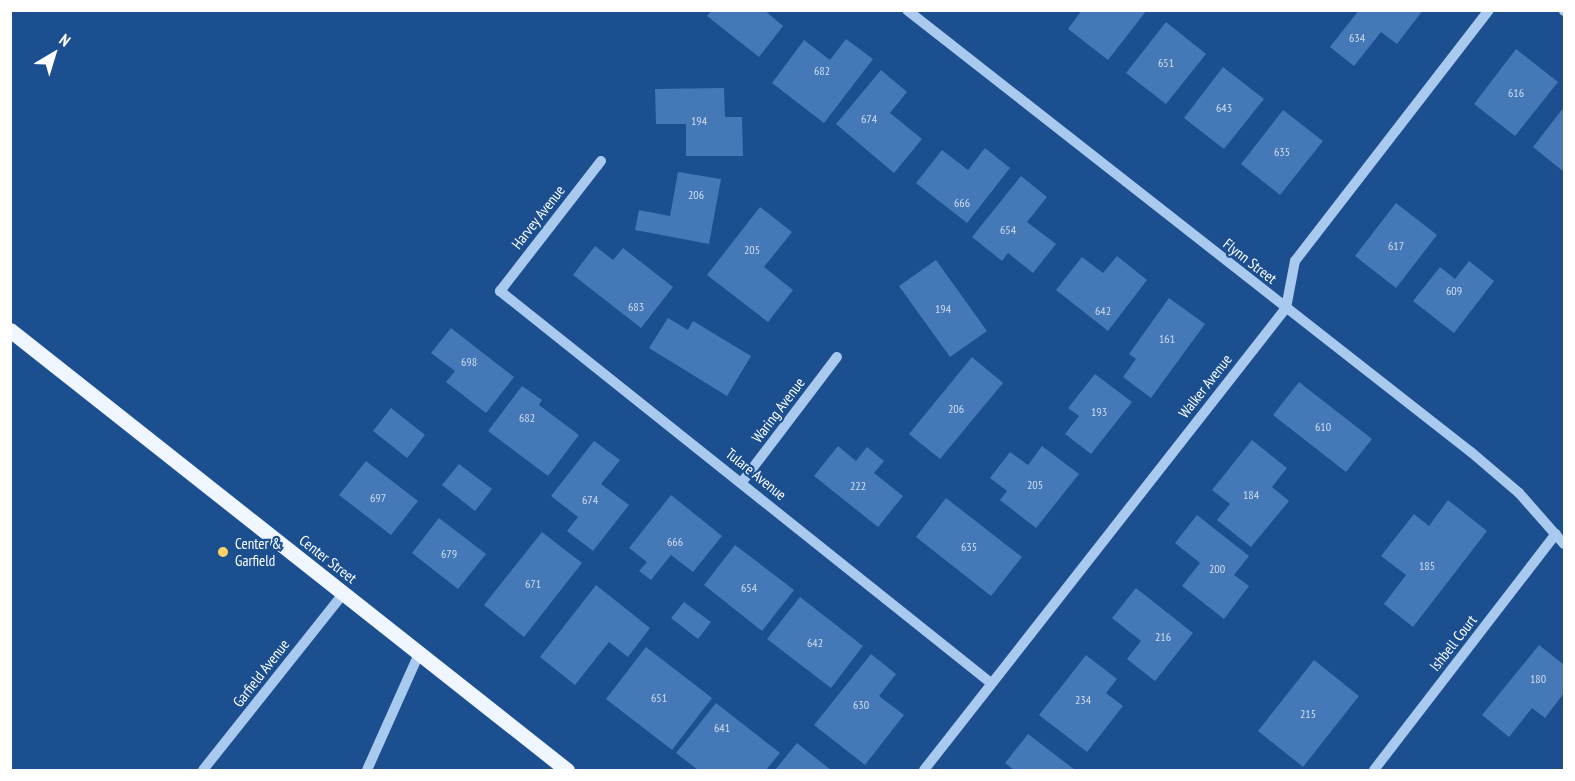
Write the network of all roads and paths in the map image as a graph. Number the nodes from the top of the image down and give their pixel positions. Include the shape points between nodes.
1 (907, 10) edge
2 (1489, 10) edge
3 (601, 161) dead end
4 (500, 291) joint
5 (1286, 308) junction
6 (10, 330) edge
7 (837, 357) dead end
8 (742, 482) junction
9 (1556, 534) junction
10 (1564, 544) edge
11 (342, 594) junction
12 (419, 654) junction
13 (992, 683) junction
14 (203, 771) edge
15 (367, 771) edge
16 (567, 771) edge
17 (924, 771) edge
18 (1374, 771) edge

1 - 5 street, Flynn Street
2 - 5 street, Walker Avenue via 1295,261
3 - 4 street, Harvey Avenue
4 - 8 street, Tulare Avenue
5 - 9 street, Flynn Street via 1471,452 1518,493
5 - 13 street, Walker Avenue
6 - 11 main road, Center Street
7 - 8 street, Waring Avenue
8 - 13 street, Tulare Avenue
9 - 10 street, Flynn Street
9 - 18 street, Ishbell Court
11 - 12 main road, Center Street
11 - 14 street, Garfield Avenue
12 - 15 street
12 - 16 main road, Center Street
13 - 17 street, Walker Avenue

